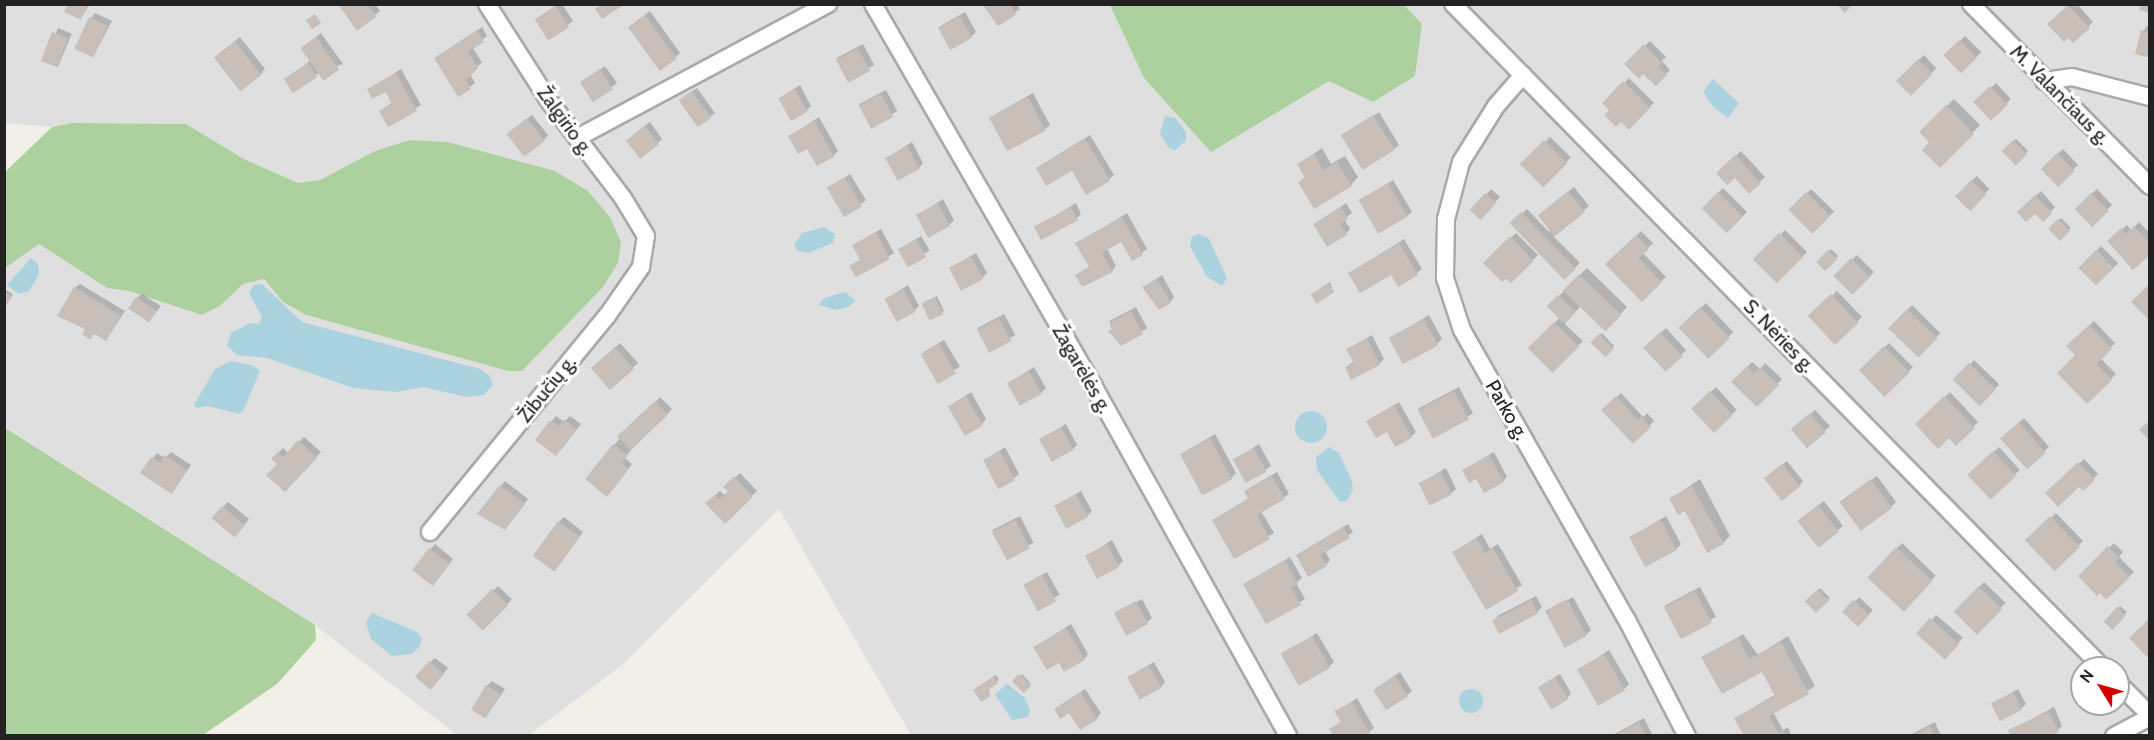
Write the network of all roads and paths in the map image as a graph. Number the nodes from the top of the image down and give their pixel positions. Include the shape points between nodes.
1 (487, 4) edge
2 (828, 4) edge
3 (873, 4) edge
4 (1454, 4) edge
5 (1971, 4) edge
6 (1523, 75) junction
7 (2044, 81) junction
8 (2150, 97) edge
9 (577, 138) junction
10 (2150, 186) edge
11 (646, 236) joint
12 (430, 532) dead end
13 (2091, 656) edge
14 (2130, 695) edge
15 (2150, 716) edge
16 (1288, 735) edge
17 (1687, 735) edge
18 (2114, 735) edge

1 - 9 street, Žalgirio g.
2 - 9 street
3 - 16 street, Žagarėlės g. via 1094,387
4 - 6 street, S. Nėries g.
5 - 7 street, M. Valančiaus g.
6 - 13 street, S. Nėries g.
6 - 17 street, Parko g. via 1496,106 1461,162 1446,219 1445,278 1462,330
7 - 8 street via 2072,78
7 - 10 street, M. Valančiaus g.
9 - 11 street, Žalgirio g.
11 - 12 street, Žibučių g. via 641,267 607,316
14 - 15 street
15 - 18 street

